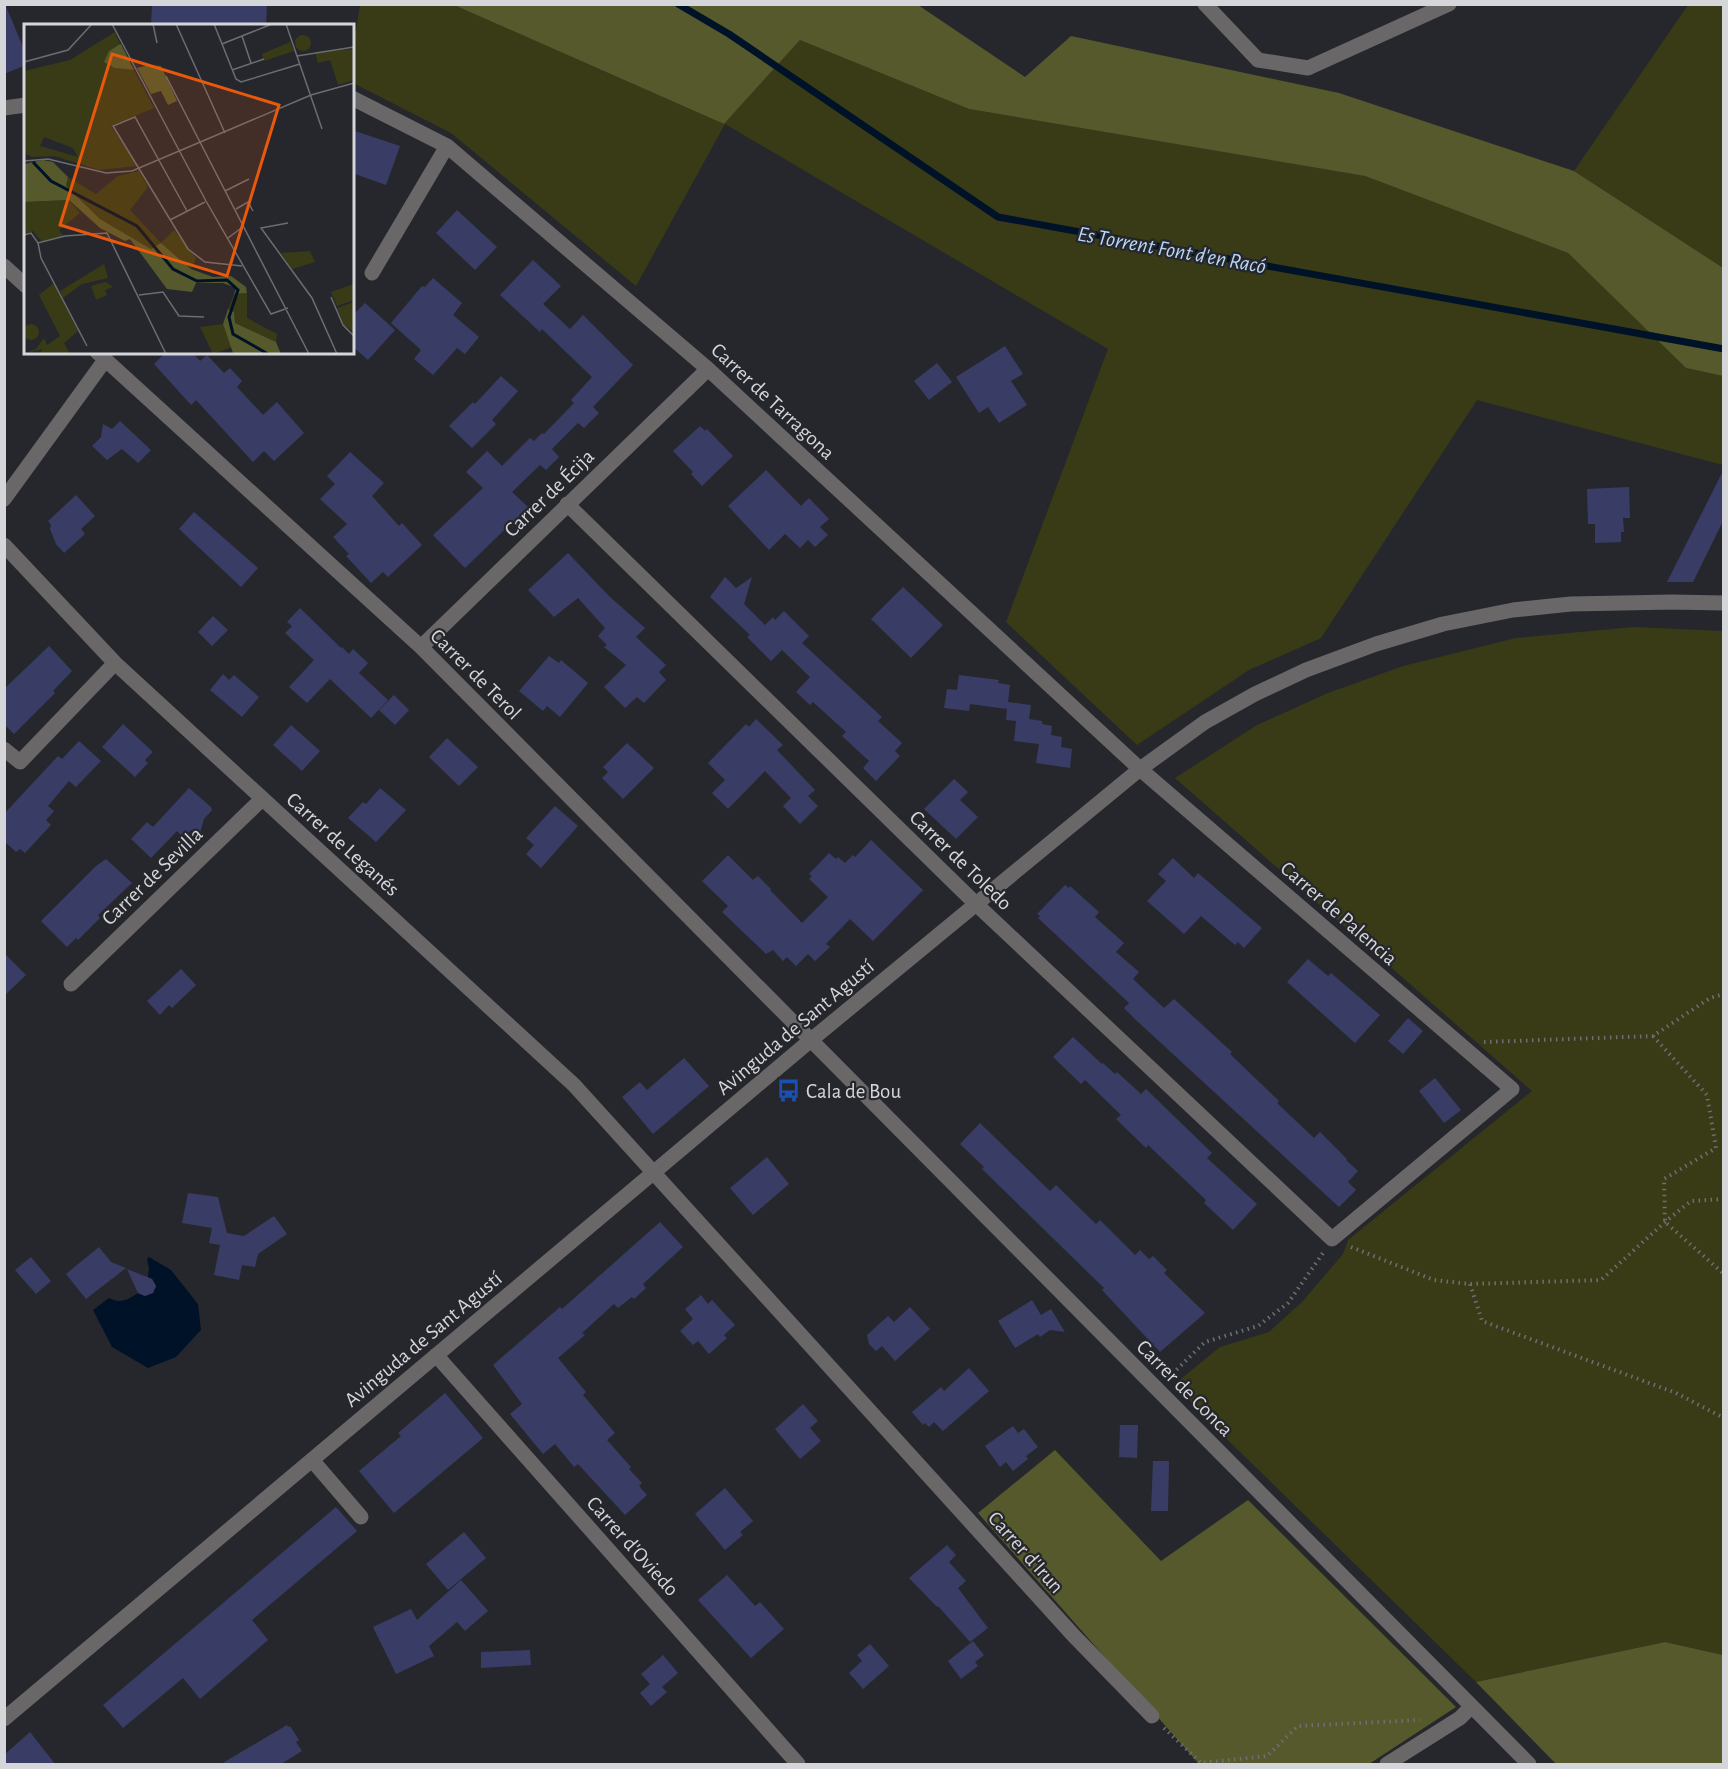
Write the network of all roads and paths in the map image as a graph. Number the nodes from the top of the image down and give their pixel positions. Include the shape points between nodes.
1 (1205, 4) edge
2 (1449, 4) edge
3 (354, 99) edge
4 (24, 105) edge
5 (4, 108) edge
6 (447, 146) junction
7 (4, 266) edge
8 (372, 273) dead end
9 (24, 284) edge
10 (101, 356) edge
11 (708, 369) junction
12 (4, 499) edge
13 (567, 504) junction
14 (4, 545) edge
15 (1724, 603) edge
16 (421, 647) junction
17 (115, 663) junction
18 (4, 749) edge
19 (1140, 769) junction
20 (262, 800) junction
21 (976, 904) junction
22 (70, 984) dead end
23 (1724, 994) edge
24 (1653, 1036) junction
25 (811, 1040) junction
26 (1457, 1043) junction
27 (655, 1172) junction
28 (1724, 1199) edge
29 (1665, 1222) junction
30 (1332, 1239) junction
31 (1724, 1274) edge
32 (1470, 1284) junction
33 (436, 1355) junction
34 (1156, 1389) junction
35 (1724, 1418) edge
36 (312, 1460) junction
37 (361, 1517) dead end
38 (1471, 1707) junction
39 (1152, 1716) joint
40 (4, 1719) edge
41 (1443, 1729) junction
42 (798, 1764) edge
43 (1387, 1764) edge
44 (1529, 1764) edge

1 - 2 street via 1258,60 1308,68
3 - 6 street, Carrer de Tarragona
4 - 5 street
6 - 8 street
6 - 11 street, Carrer de Tarragona
7 - 9 street
10 - 12 street
10 - 16 street, Carrer de Terol
11 - 13 street, Carrer de Écija
11 - 19 street, Carrer de Tarragona
13 - 16 street, Carrer de Écija
13 - 21 street, Carrer de Toledo
14 - 17 street, Carrer de Leganés
15 - 19 street, Avinguda de Sant Agustí via 1571,604 1513,610 1443,624 1306,670 1255,694 1205,722
16 - 25 street, Carrer de Terol
17 - 18 street via 20,762
17 - 20 street, Carrer de Leganés
19 - 21 street, Avinguda de Sant Agustí
19 - 26 street, Carrer de Palencia
20 - 22 street, Carrer de Sevilla
20 - 27 street, Carrer de Leganés via 574,1085
21 - 25 street, Avinguda de Sant Agustí
21 - 30 street, Carrer de Toledo
23 - 24 path via 1710,998
24 - 26 path
24 - 29 path via 1707,1095 1716,1148 1664,1179
25 - 27 street, Avinguda de Sant Agustí
25 - 34 street, Carrer de Conca
26 - 30 street, Carrer de Palencia via 1512,1089
27 - 33 street, Avinguda de Sant Agustí
27 - 39 street, Carrer d'Irun via 1074,1636
28 - 29 path via 1691,1201
29 - 31 path
29 - 32 path via 1601,1280
30 - 32 path via 1434,1280
30 - 34 path via 1288,1303 1258,1326 1205,1342
32 - 35 path via 1482,1321 1676,1393
33 - 36 street, Avinguda de Sant Agustí
33 - 42 street, Carrer d'Oviedo
34 - 38 street, Carrer de Conca
36 - 37 street
36 - 40 street, Avinguda de Sant Agustí
38 - 41 street
38 - 44 street, Carrer de Conca
39 - 41 path via 1201,1763 1267,1756 1298,1726 1420,1720
41 - 43 street

